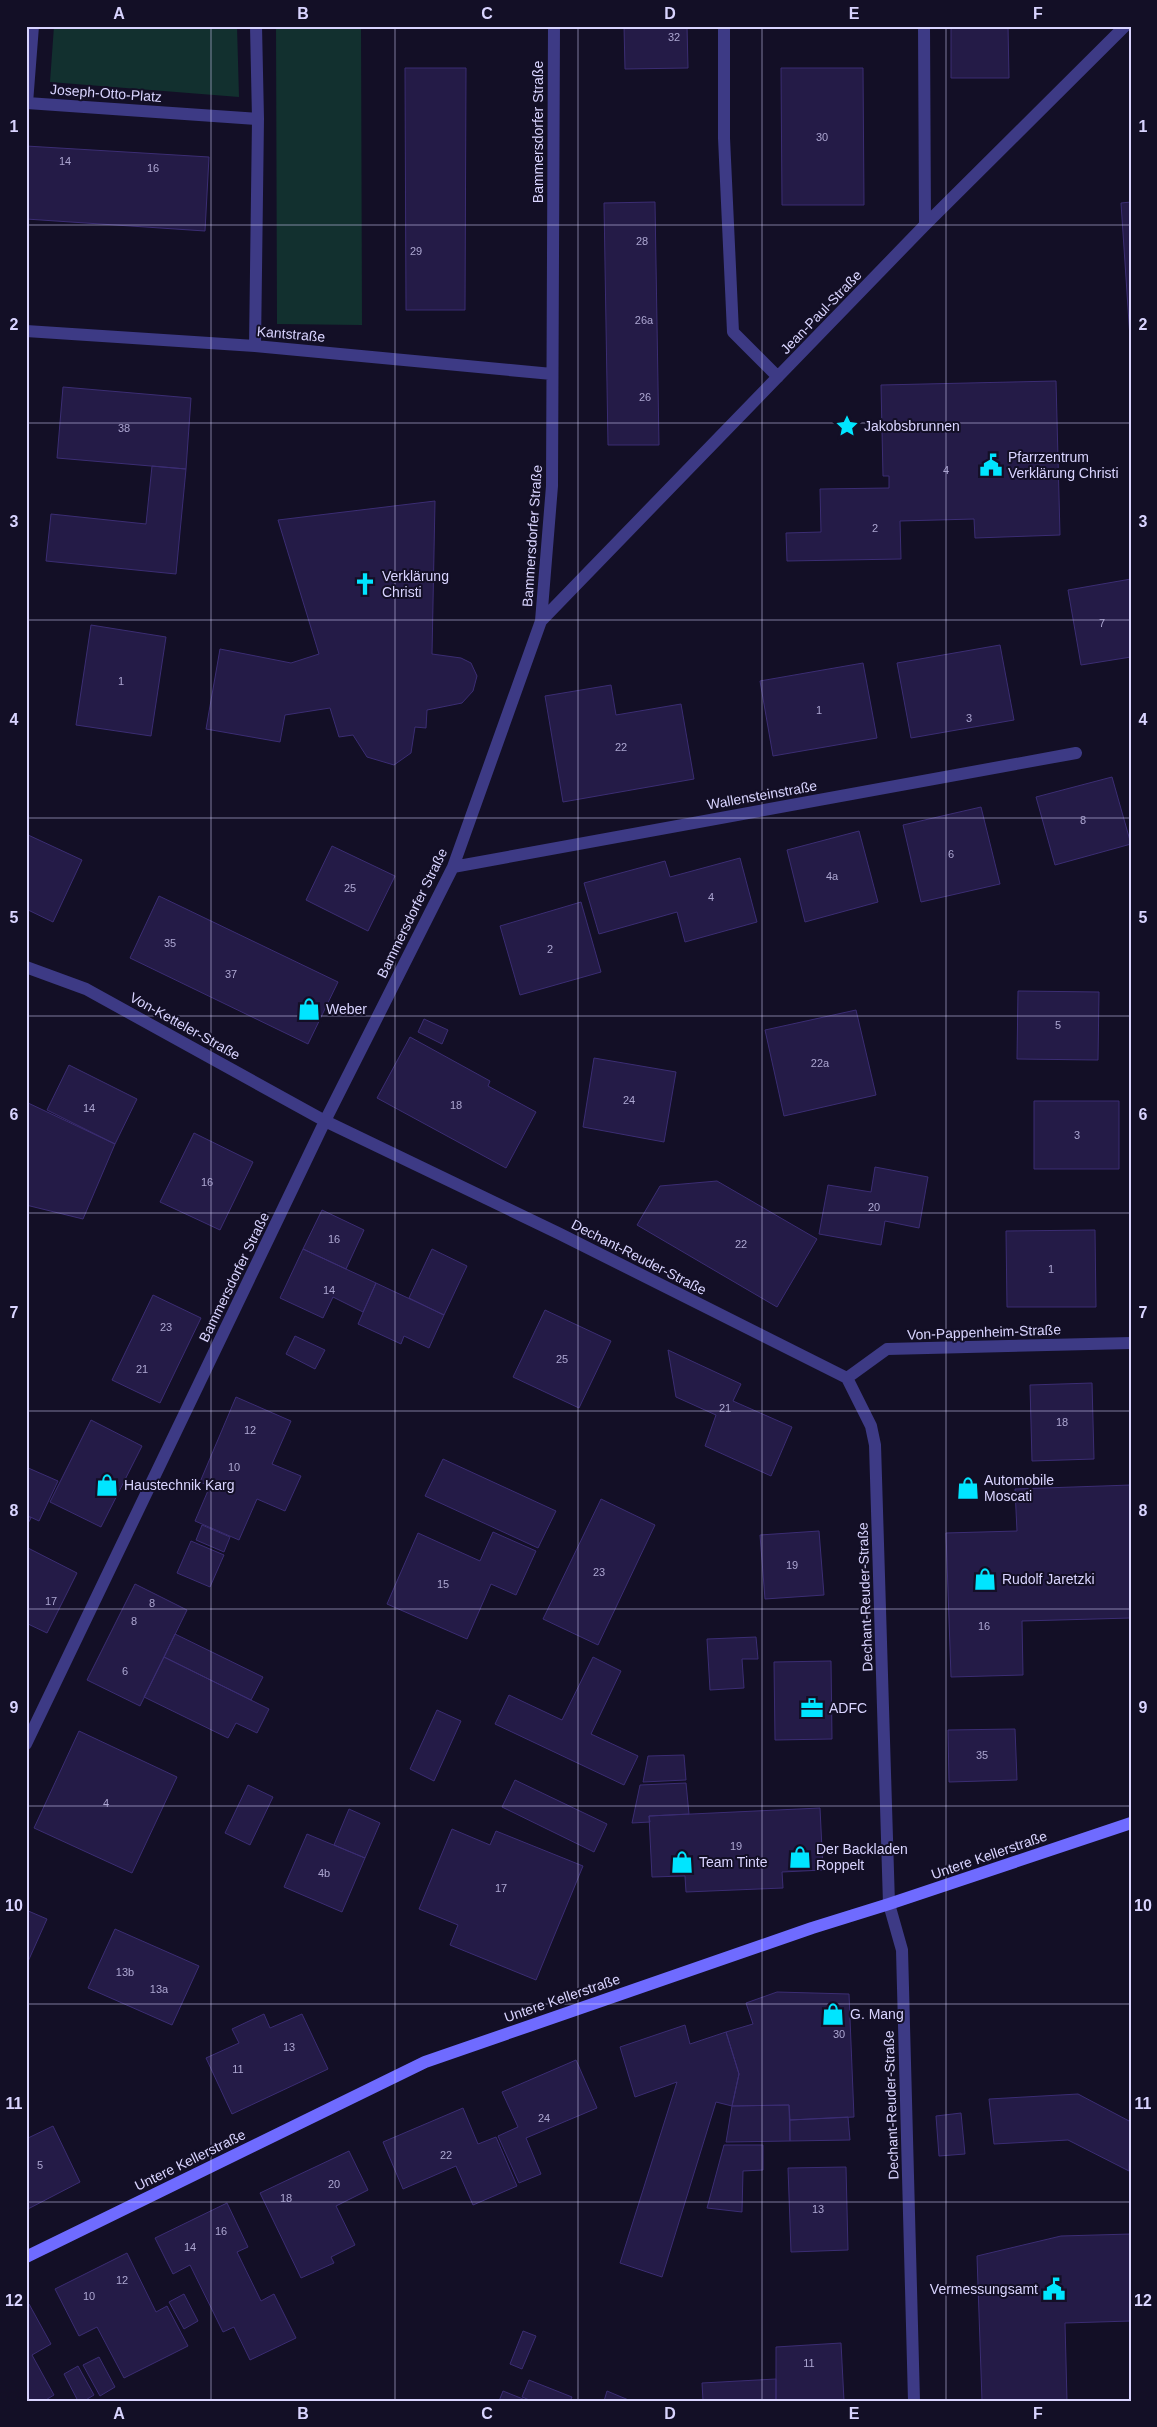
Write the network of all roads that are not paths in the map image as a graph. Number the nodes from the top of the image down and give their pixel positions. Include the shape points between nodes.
1 (33, 26) edge
2 (256, 26) edge
3 (554, 26) edge
4 (724, 26) edge
5 (924, 26) edge
6 (1125, 26) edge
7 (258, 119) junction
8 (925, 225) junction
9 (26, 331) edge
10 (255, 346) junction
11 (552, 374) junction
12 (778, 377) junction
13 (541, 621) junction
14 (1076, 753) dead end
15 (453, 867) junction
16 (26, 967) edge
17 (325, 1121) junction
18 (1131, 1343) edge
19 (847, 1378) junction
20 (26, 1744) edge
21 (1131, 1822) edge
22 (889, 1904) junction
23 (26, 2257) edge
24 (914, 2401) edge

1 - 7 street, Joseph-Otto-Platz via 27,103
2 - 7 street
3 - 11 street, Bammersdorfer Straße
4 - 12 street via 724,138 733,332
5 - 8 street
6 - 8 street, Jean-Paul-Straße
7 - 10 street
8 - 12 street, Jean-Paul-Straße
9 - 10 street, Kantstraße
10 - 11 street, Kantstraße
11 - 13 street, Bammersdorfer Straße via 552,486
12 - 13 street, Jean-Paul-Straße
13 - 15 street, Bammersdorfer Straße
14 - 15 street, Wallensteinstraße
15 - 17 street, Bammersdorfer Straße
16 - 17 street, Von-Ketteler-Straße via 86,989
17 - 19 street, Dechant-Reuder-Straße
17 - 20 street, Bammersdorfer Straße
18 - 19 street, Von-Pappenheim-Straße via 887,1349
19 - 22 street, Dechant-Reuder-Straße via 871,1426 875,1445
21 - 22 street, Untere Kellerstraße
22 - 23 street, Untere Kellerstraße via 425,2062
22 - 24 street, Dechant-Reuder-Straße via 902,1950

